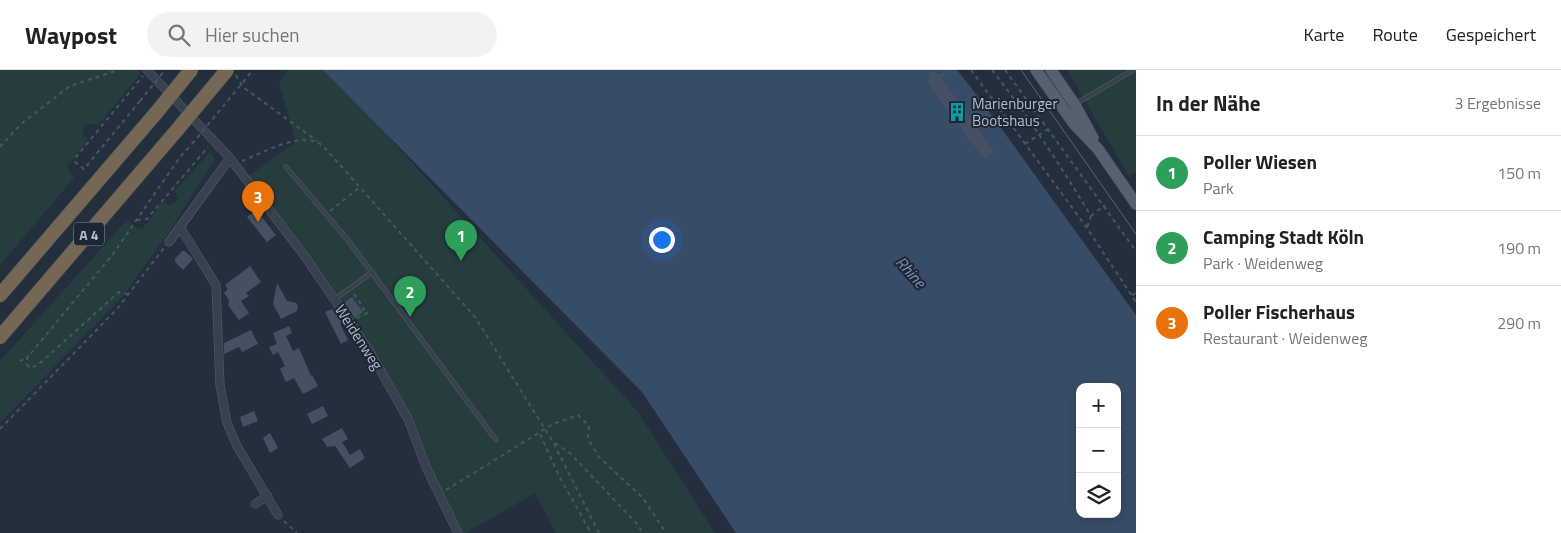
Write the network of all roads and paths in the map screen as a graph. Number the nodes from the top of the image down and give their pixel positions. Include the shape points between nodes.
1 (118, 70) edge
2 (147, 70) edge
3 (165, 70) edge
4 (191, 70) edge
5 (227, 70) edge
6 (233, 70) edge
7 (253, 70) edge
8 (949, 70) edge
9 (970, 70) edge
10 (992, 70) edge
11 (1005, 70) edge
12 (1036, 70) edge
13 (1051, 70) edge
14 (1133, 70) edge
15 (941, 76) dead end
16 (1075, 105) junction
17 (1049, 129) junction
18 (1039, 135) junction
19 (214, 140) junction
20 (319, 142) junction
21 (1025, 144) junction
22 (0, 147) edge
23 (1098, 149) junction
24 (232, 161) junction
25 (286, 167) dead end
26 (360, 187) junction
27 (1136, 204) edge
28 (1104, 205) junction
29 (326, 214) junction
30 (1091, 216) junction
31 (136, 220) junction
32 (180, 227) junction
33 (1086, 228) junction
34 (169, 242) joint
35 (1136, 251) edge
36 (372, 272) junction
37 (349, 288) junction
38 (1136, 293) edge
39 (128, 294) junction
40 (0, 295) edge
41 (1132, 296) junction
42 (334, 300) junction
43 (1136, 302) edge
44 (356, 317) dead end
45 (0, 337) edge
46 (29, 356) junction
47 (20, 361) dead end
48 (0, 429) edge
49 (545, 431) junction
50 (540, 434) junction
51 (496, 440) dead end
52 (553, 442) junction
53 (439, 493) junction
54 (268, 496) junction
55 (255, 504) dead end
56 (278, 515) joint
57 (297, 533) edge
58 (458, 533) edge
59 (591, 533) edge
60 (599, 533) edge
61 (643, 533) edge
62 (666, 533) edge

1 - 22 path via 70,86 21,124
2 - 3 path, bridge via 75,162 84,169
2 - 19 street, Weidenweg
4 - 40 highway, A 4, bridge
5 - 45 highway, A 4, bridge
6 - 20 path via 243,87
7 - 31 path, bridge via 180,157
8 - 15 path
9 - 21 path
10 - 18 path
11 - 17 path
12 - 23 main road via 1074,124
13 - 16 main road
14 - 16 lane
16 - 23 main road
17 - 18 path
17 - 28 path
18 - 21 path
18 - 30 path
19 - 24 street, Weidenweg
19 - 31 path via 147,220
20 - 24 path via 295,140
20 - 26 path
21 - 33 path
23 - 27 main road
24 - 32 street
24 - 42 street, Weidenweg
25 - 29 lane
26 - 29 path
26 - 49 path via 476,317
28 - 30 path
28 - 35 path
29 - 36 lane
30 - 33 path
31 - 46 path via 113,254
32 - 34 street
32 - 54 street via 214,279 220,384 227,423 237,446
33 - 41 path
34 - 39 path
36 - 37 lane
36 - 51 lane
37 - 42 lane
37 - 44 path via 367,313 358,320
38 - 41 path
39 - 46 path via 119,292 34,367 27,365
39 - 48 path
41 - 43 path
42 - 53 street, Weidenweg via 388,381
46 - 47 path
49 - 50 path
49 - 52 path
49 - 62 path via 563,420 578,415 582,417 589,426 588,439 599,457 643,498
50 - 53 path
50 - 59 path
52 - 60 path
52 - 61 path via 571,454
53 - 58 street, Weidenweg
54 - 55 street
54 - 56 street
56 - 57 path

